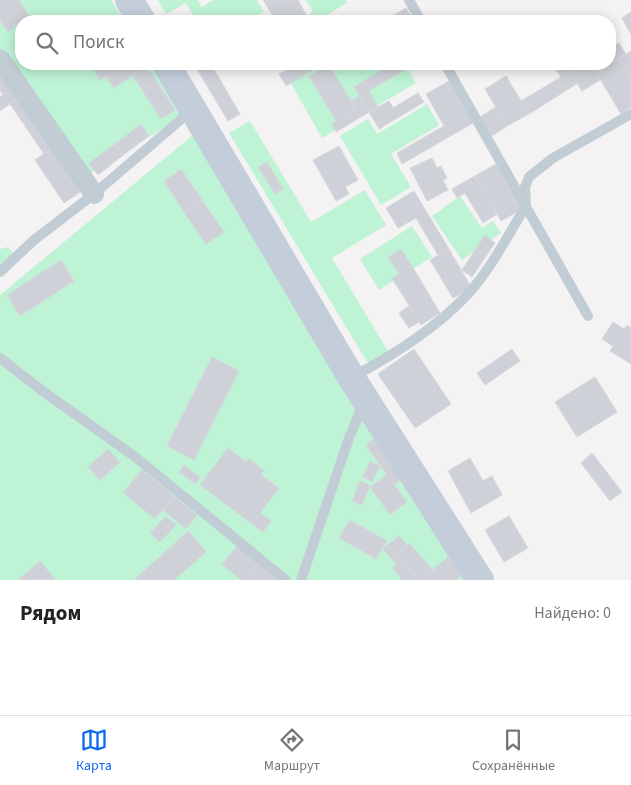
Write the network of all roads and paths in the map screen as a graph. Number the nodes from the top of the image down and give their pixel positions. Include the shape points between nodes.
1 (129, 0) edge
2 (409, 0) edge
3 (138, 15) edge
4 (418, 15) edge
5 (0, 59) edge
6 (170, 70) edge
7 (448, 70) edge
8 (193, 110) junction
9 (631, 114) edge
10 (94, 194) junction
11 (526, 206) junction
12 (0, 272) edge
13 (588, 316) dead end
14 (0, 358) edge
15 (351, 377) junction
16 (365, 400) junction
17 (286, 580) edge
18 (301, 580) edge
19 (480, 580) edge

1 - 3 street
2 - 4 lane
5 - 10 street
6 - 8 street
7 - 11 lane
8 - 10 lane
8 - 15 street
9 - 11 lane via 553,158 529,177 525,187
10 - 12 lane via 34,240
11 - 13 lane
11 - 15 lane via 467,295 391,354
14 - 17 lane via 134,456
15 - 16 street
16 - 18 lane
16 - 19 street

